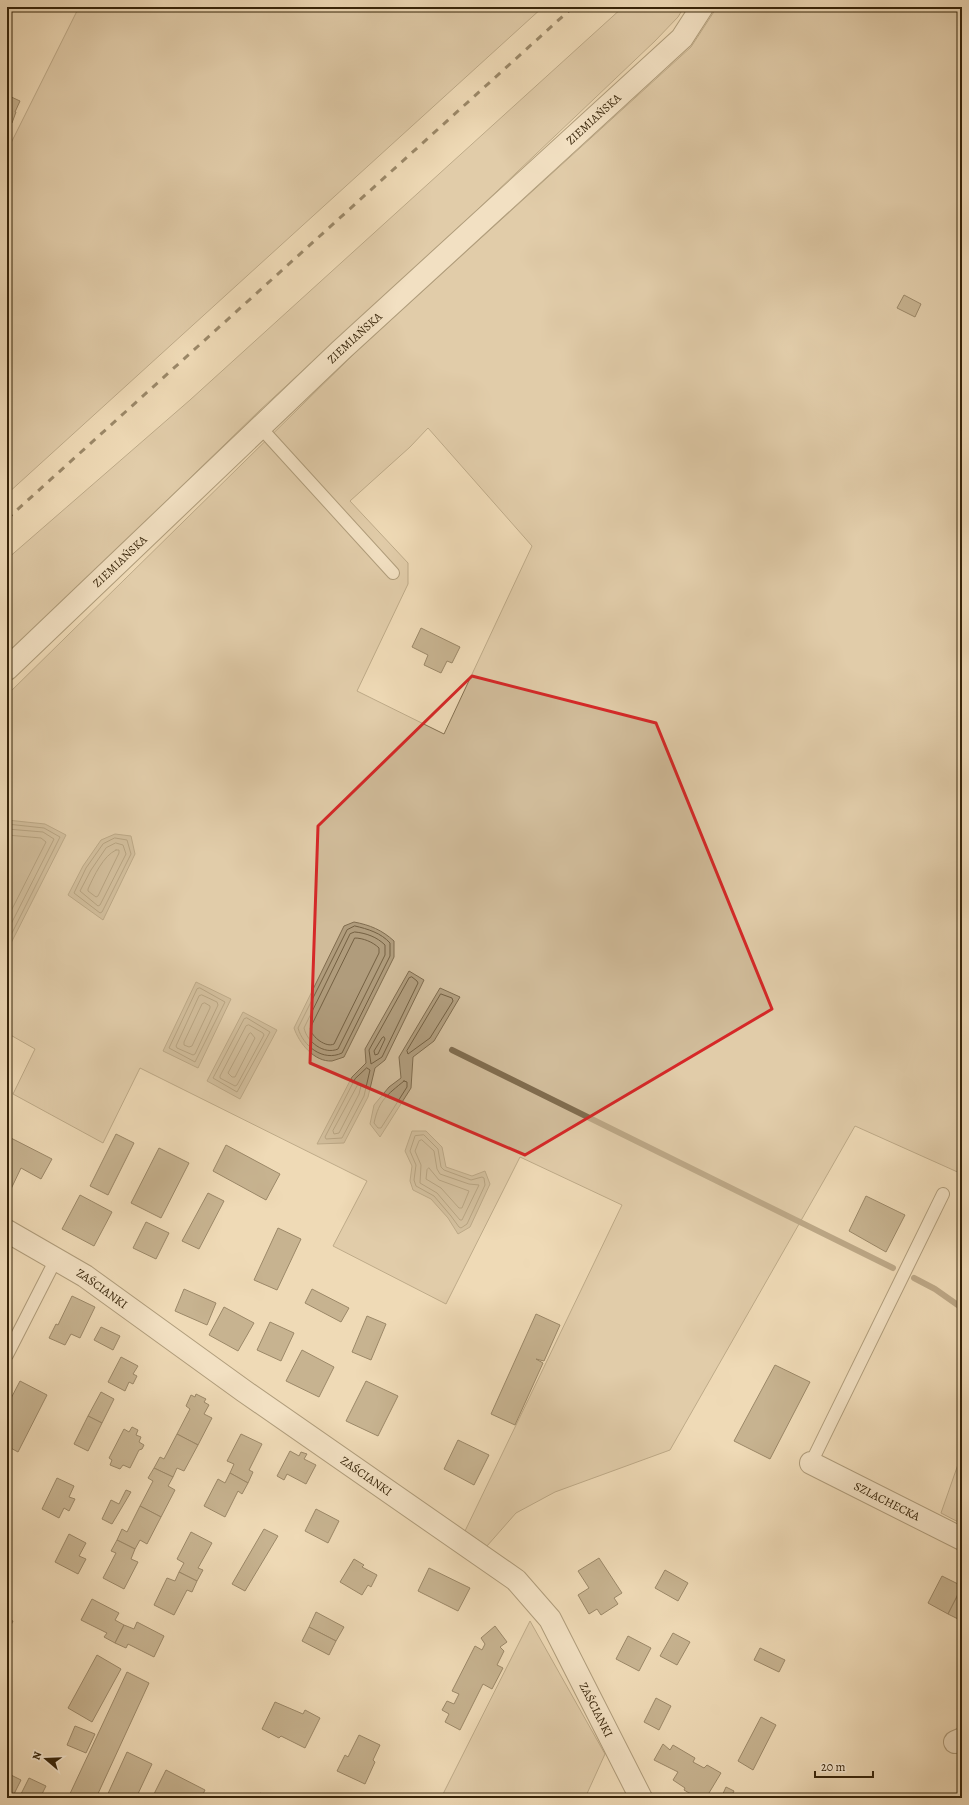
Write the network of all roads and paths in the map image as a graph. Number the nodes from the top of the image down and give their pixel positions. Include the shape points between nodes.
1 (702, 7) edge
2 (260, 427) junction
3 (393, 572) dead end
4 (7, 669) edge
5 (943, 1194) dead end
6 (7, 1231) edge
7 (56, 1259) junction
8 (7, 1355) edge
9 (811, 1463) joint
10 (962, 1539) edge
11 (641, 1798) edge

1 - 2 street, ZIEMIAŃSKA via 682,38
2 - 3 lane
2 - 4 street, ZIEMIAŃSKA
5 - 9 lane
6 - 7 street, ZAŚCIANKI
7 - 8 lane
7 - 11 street, ZAŚCIANKI via 85,1276 244,1391 516,1580 550,1619
9 - 10 street, SZLACHECKA

